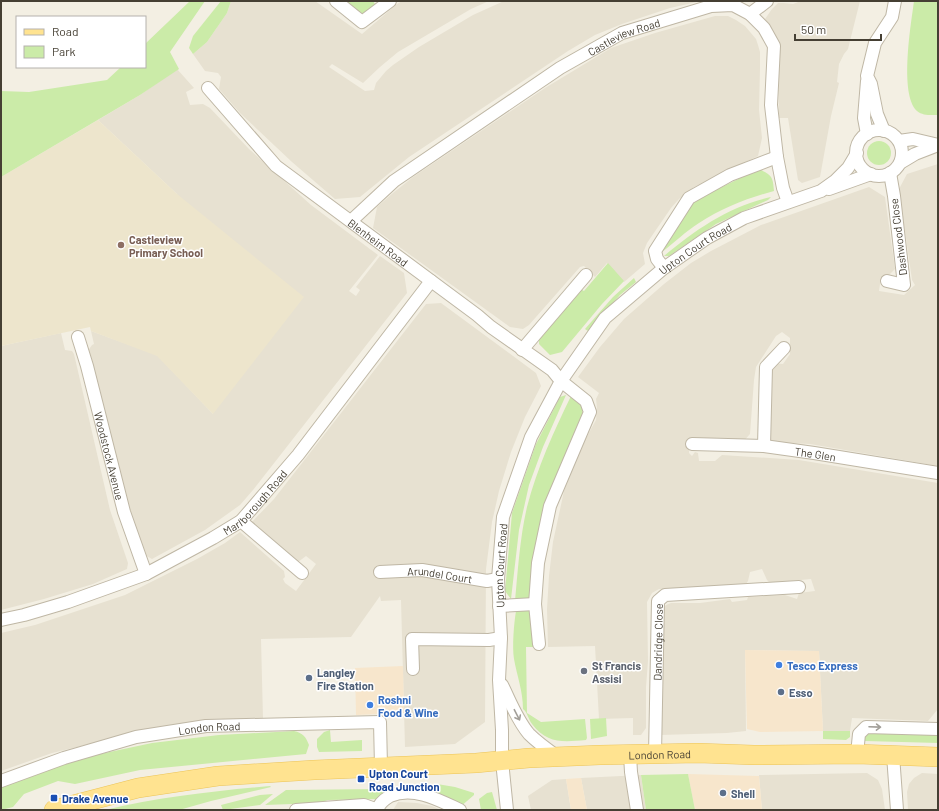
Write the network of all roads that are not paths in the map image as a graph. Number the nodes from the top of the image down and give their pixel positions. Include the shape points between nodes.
1 (336, 1) edge
2 (390, 1) edge
3 (767, 1) edge
4 (895, 1) edge
5 (750, 14) junction
6 (867, 76) junction
7 (208, 88) dead end
8 (884, 131) junction
9 (867, 134) junction
10 (899, 141) junction
11 (938, 145) edge
12 (857, 153) junction
13 (777, 157) junction
14 (900, 162) junction
15 (890, 173) junction
16 (871, 174) junction
17 (821, 191) junction
18 (788, 202) junction
19 (351, 221) junction
20 (664, 268) junction
21 (586, 275) dead end
22 (431, 281) junction
23 (888, 281) dead end
24 (78, 337) dead end
25 (784, 348) dead end
26 (522, 350) junction
27 (561, 381) junction
28 (692, 444) dead end
29 (764, 446) junction
30 (938, 473) edge
31 (241, 521) junction
32 (380, 572) dead end
33 (302, 573) dead end
34 (146, 574) junction
35 (498, 579) junction
36 (799, 587) dead end
37 (535, 604) junction
38 (499, 606) junction
39 (1, 620) edge
40 (501, 638) junction
41 (540, 644) dead end
42 (413, 669) dead end
43 (500, 680) junction
44 (938, 729) edge
45 (655, 754) junction
46 (857, 754) junction
47 (630, 755) junction
48 (892, 755) junction
49 (559, 757) junction
50 (938, 757) edge
51 (502, 761) junction
52 (381, 766) junction
53 (1, 781) edge
54 (378, 809) edge
55 (54, 810) edge
56 (296, 810) edge
57 (460, 810) edge
58 (507, 810) edge
59 (637, 810) edge
60 (897, 810) edge

1 - 2 street via 362,22
3 - 5 street
4 - 6 street via 892,17 875,43
5 - 13 street, Castleview Road via 764,28 774,46 772,105
5 - 19 street, Castleview Road via 733,5 711,6 622,33 560,68 394,181
6 - 8 street
6 - 9 street via 864,118
7 - 19 street, Blenheim Road via 276,166
8 - 9 street
8 - 10 street
9 - 12 street via 858,145
10 - 11 street via 913,140
10 - 14 street via 902,155
11 - 14 street
12 - 16 street via 861,166
12 - 17 street, Upton Court Road via 848,168
13 - 18 street, Castleview Road
13 - 20 street via 730,175 689,198 655,251
14 - 15 street
15 - 16 street
15 - 23 street, Dashwood Close via 904,285
16 - 17 street
17 - 18 street, Upton Court Road
18 - 20 street, Upton Court Road via 744,218 707,238
19 - 22 street, Blenheim Road
20 - 27 street, Upton Court Road via 605,318
21 - 26 street
22 - 26 street, Blenheim Road
22 - 31 street, Marlborough Road via 298,454
24 - 34 street, Woodstock Avenue via 124,512
25 - 29 street via 766,367
26 - 27 street, Blenheim Road via 552,370
27 - 35 street, Upton Court Road via 531,437 503,517
27 - 37 street via 586,401 590,412 550,506 538,563
28 - 29 street, The Glen
29 - 30 street, The Glen
31 - 33 street
31 - 34 street, Marlborough Road
32 - 35 street, Arundel Court via 422,570 487,581
34 - 39 street, Marlborough Road via 68,602
35 - 38 street, Upton Court Road
36 - 45 street, Dandridge Close via 665,595 658,600
37 - 38 street
37 - 41 street
38 - 40 street, Upton Court Road
40 - 42 street via 412,639
40 - 43 street, Upton Court Road
43 -> 49 street via 529,734
43 - 51 street, Upton Court Road
46 -> 44 street via 859,734 866,727
45 - 46 main road, London Road
45 - 47 main road, London Road
46 - 48 main road, London Road
47 - 49 main road, London Road
47 - 59 street
48 - 50 main road, London Road
48 - 60 street
49 - 51 main road, London Road
51 - 52 main road, London Road
51 - 58 street, Upton Court Road
52 - 53 street, London Road via 380,722 206,726 136,737 64,758
52 - 55 main road, London Road via 218,776 138,788
54 - 56 street via 364,805
54 - 57 street via 387,798 404,792 430,796

